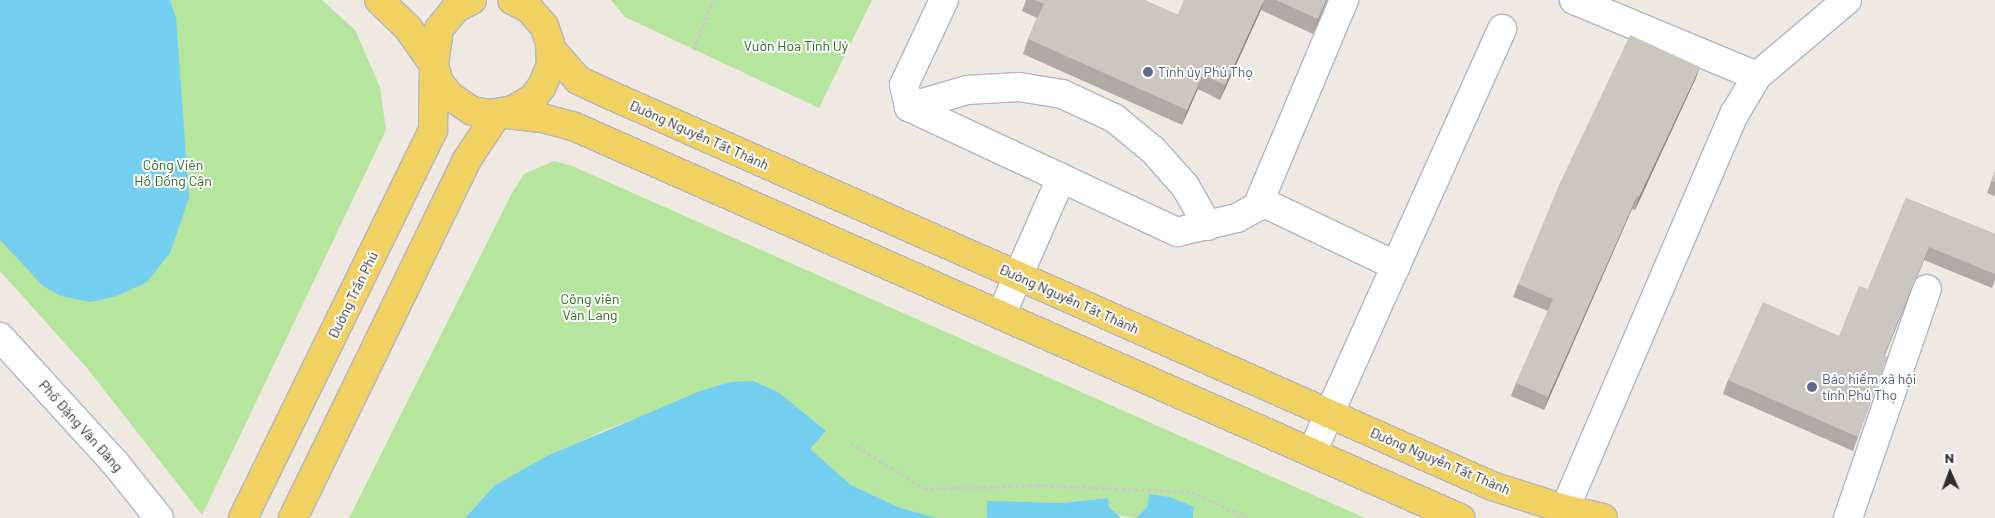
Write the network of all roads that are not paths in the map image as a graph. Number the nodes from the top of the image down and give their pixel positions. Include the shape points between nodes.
1 (379, 0) edge
2 (512, 0) edge
3 (944, 0) edge
4 (1344, 0) edge
5 (1574, 0) edge
6 (1848, 0) edge
7 (465, 1) edge
8 (546, 25) edge
9 (1502, 29) dead end
10 (434, 65) junction
11 (1756, 76) junction
12 (909, 107) junction
13 (498, 113) junction
14 (1062, 178) junction
15 (1260, 201) junction
16 (1208, 226) junction
17 (1396, 266) junction
18 (1018, 276) junction
19 (1927, 289) dead end
20 (1001, 315) junction
21 (0, 337) edge
22 (1329, 414) junction
23 (1312, 452) junction
24 (1563, 514) edge
25 (160, 518) edge
26 (243, 518) edge
27 (293, 518) edge
28 (1460, 518) edge
29 (1603, 518) edge
30 (1848, 518) edge

1 - 10 main road via 408,28
2 - 8 main road, Đường Nguyễn Tất Thành via 529,9
3 - 12 street via 904,85
4 - 15 street
5 - 11 street
6 - 11 street
7 - 10 main road, Đường Trần Phú via 449,14 439,30
8 - 13 main road via 549,72 538,92 520,107
8 - 18 main road, Đường Nguyễn Tất Thành via 569,72 587,85
9 - 17 street
10 - 13 main road via 444,90 456,102 472,111
10 - 26 main road, Đường Trần Phú via 431,135
11 - 24 street via 1735,113
12 - 14 street
12 - 16 street via 967,90 1019,87 1062,94 1114,118 1153,150 1185,186
13 - 20 main road via 542,118 575,127
13 - 27 main road via 466,161
14 - 16 street via 1177,232
14 - 18 street
15 - 16 street via 1249,213
15 - 17 street
17 - 22 street
18 - 20 street
18 - 22 main road, Đường Nguyễn Tất Thành
19 - 30 street
20 - 23 main road
21 - 25 street, Phố Đặng Văn Đăng via 115,463
22 - 23 street
22 - 24 main road, Đường Nguyễn Tất Thành
23 - 28 main road
24 - 29 main road, Đường Nguyễn Tất Thành

